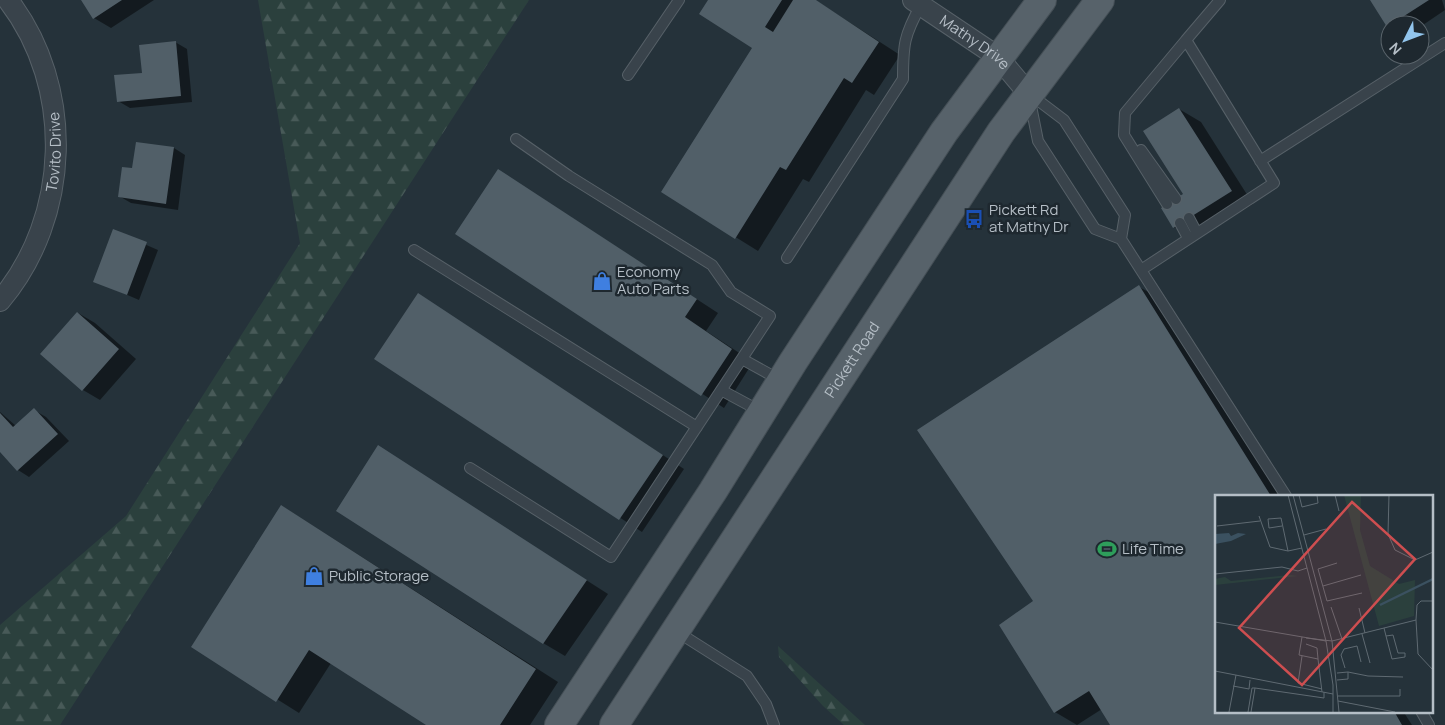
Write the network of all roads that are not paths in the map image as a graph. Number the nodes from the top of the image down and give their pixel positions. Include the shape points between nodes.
1 (8, 0) edge
2 (679, 0) edge
3 (1042, 0) edge
4 (1100, 0) edge
5 (1220, 0) edge
6 (917, 3) edge
7 (1186, 40) junction
8 (1445, 42) edge
9 (998, 57) junction
10 (628, 75) dead end
11 (1028, 93) junction
12 (516, 139) dead end
13 (1260, 161) junction
14 (1172, 202) dead end
15 (1185, 221) dead end
16 (1192, 235) junction
17 (1120, 239) junction
18 (414, 250) dead end
19 (787, 258) dead end
20 (1141, 270) junction
21 (0, 301) edge
22 (742, 359) junction
23 (781, 380) junction
24 (721, 390) junction
25 (761, 412) junction
26 (697, 428) junction
27 (470, 468) dead end
28 (1285, 495) edge
29 (676, 631) junction
30 (1421, 712) edge
31 (559, 725) edge
32 (614, 725) edge
33 (774, 725) edge
34 (1430, 725) edge

1 - 21 street, Tovito Drive via 21,18 36,50 52,101 57,151 48,208 35,245
2 - 10 lane
3 - 9 main road
4 - 11 main road, Pickett Road
5 - 7 lane
6 - 9 street, Mathy Drive
6 - 19 lane via 903,47 904,79
7 - 13 lane
7 - 14 lane via 1125,113 1124,135
8 - 13 lane
9 - 11 street, Mathy Drive
9 - 23 main road via 944,132
11 - 17 lane via 1038,141 1096,229
11 - 17 lane via 1064,120 1120,207 1124,215
11 - 29 main road, Pickett Road
12 - 22 lane via 712,265 731,292 770,316
13 - 16 lane via 1274,183
15 - 16 lane
16 - 20 lane
17 - 20 lane
18 - 26 lane
20 - 28 lane
22 - 23 lane
22 - 24 lane
23 - 25 main road
24 - 25 lane
24 - 26 lane
25 - 31 main road via 713,491
26 - 27 lane via 611,557
29 - 32 main road, Pickett Road
29 - 33 lane via 747,676 766,704
30 - 34 lane

